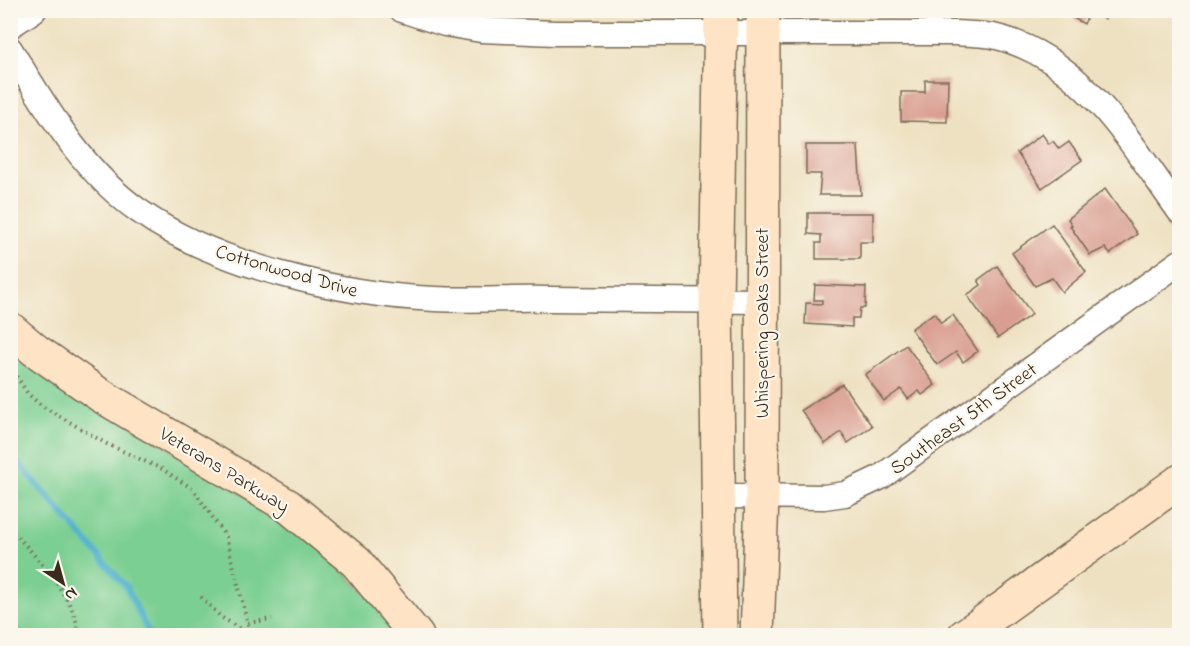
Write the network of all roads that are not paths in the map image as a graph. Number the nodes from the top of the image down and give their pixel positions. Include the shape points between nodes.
1 (34, 10) edge
2 (402, 10) edge
3 (447, 17) edge
4 (720, 22) edge
5 (763, 22) edge
6 (10, 26) edge
7 (10, 49) edge
8 (1179, 212) edge
9 (1179, 262) edge
10 (717, 300) junction
11 (761, 301) junction
12 (10, 329) edge
13 (1179, 481) edge
14 (719, 496) junction
15 (762, 497) junction
16 (417, 636) edge
17 (720, 636) edge
18 (758, 636) edge
19 (964, 636) edge

1 - 6 street
2 - 3 street
3 - 4 street via 481,30 544,33
4 - 5 street
4 - 10 street
5 - 8 street via 992,36 1018,44 1053,62 1083,86
5 - 11 street, Whispering Oaks Street
7 - 10 street, Cottonwood Drive via 70,143 109,187 169,231 245,261 364,292 435,299
9 - 15 street, Southeast 5th Street via 881,477 845,494
10 - 11 street, Cottonwood Drive
10 - 14 street
11 - 15 street, Whispering Oaks Street
12 - 16 street, Veterans Parkway via 100,395 288,506 356,562
13 - 19 street
14 - 15 street, Southeast 5th Street
14 - 17 street
15 - 18 street, Whispering Oaks Street

